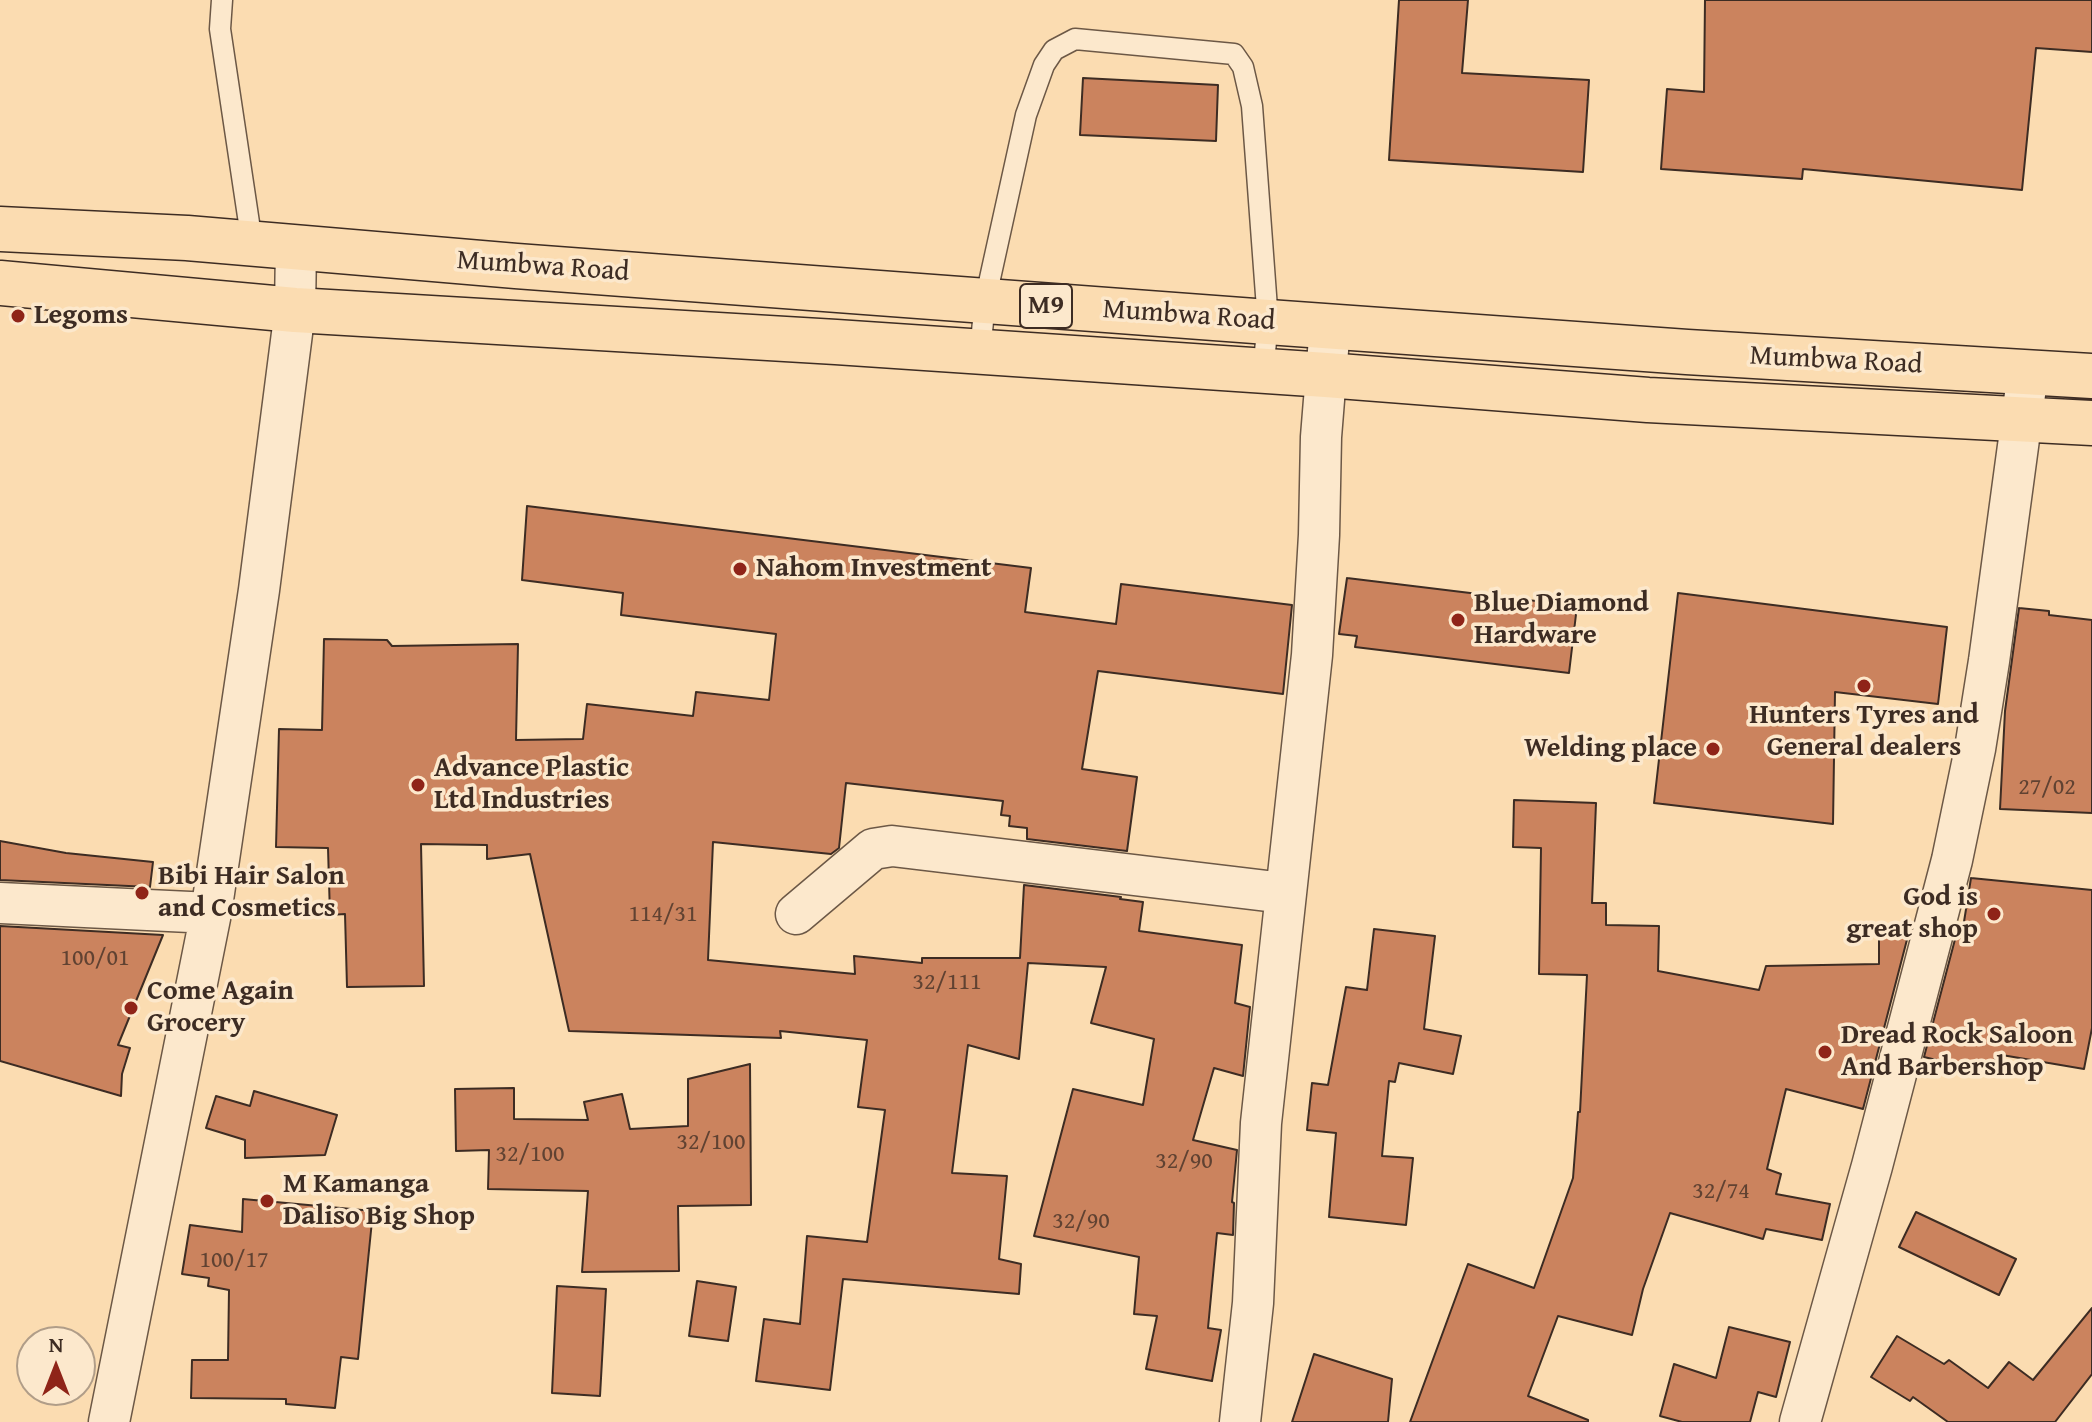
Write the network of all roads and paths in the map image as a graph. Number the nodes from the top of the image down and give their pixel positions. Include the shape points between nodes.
1 (222, 0) edge
2 (0, 229) edge
3 (252, 243) junction
4 (296, 247) junction
5 (0, 283) edge
6 (985, 301) junction
7 (295, 310) junction
8 (1268, 322) junction
9 (1330, 326) junction
10 (980, 352) junction
11 (1263, 371) junction
12 (2028, 372) junction
13 (1326, 375) junction
14 (2092, 376) edge
15 (2022, 419) junction
16 (2092, 423) edge
17 (1284, 893) junction
18 (0, 903) edge
19 (211, 913) junction
20 (796, 914) dead end
21 (109, 1422) edge
22 (1240, 1422) edge
23 (1800, 1422) edge

1 - 3 lane via 220,29
2 - 3 main road, Mumbwa Road / M9
3 - 4 main road, Mumbwa Road / M9
4 - 6 main road, Mumbwa Road / M9
4 - 7 street
5 - 7 main road, Mumbwa Road / M9
6 - 8 main road, Mumbwa Road / M9
6 - 8 lane via 1026,115 1044,65 1054,50 1075,39 1234,54 1243,67 1252,106
6 - 10 lane
7 - 10 main road, Mumbwa Road / M9
7 - 19 street
8 - 9 main road, Mumbwa Road / M9
8 - 11 lane
9 - 12 main road, Mumbwa Road / M9
9 - 13 street
10 - 11 main road, Mumbwa Road / M9
11 - 13 main road, Mumbwa Road / M9
12 - 14 main road, Mumbwa Road / M9
12 - 15 street
13 - 15 main road, Mumbwa Road / M9 via 1648,400
13 - 17 street via 1312,655
15 - 16 main road, Mumbwa Road / M9
15 - 23 street via 1989,661 1952,860
17 - 20 street via 892,846 873,849
17 - 22 street
18 - 19 street
19 - 21 street

